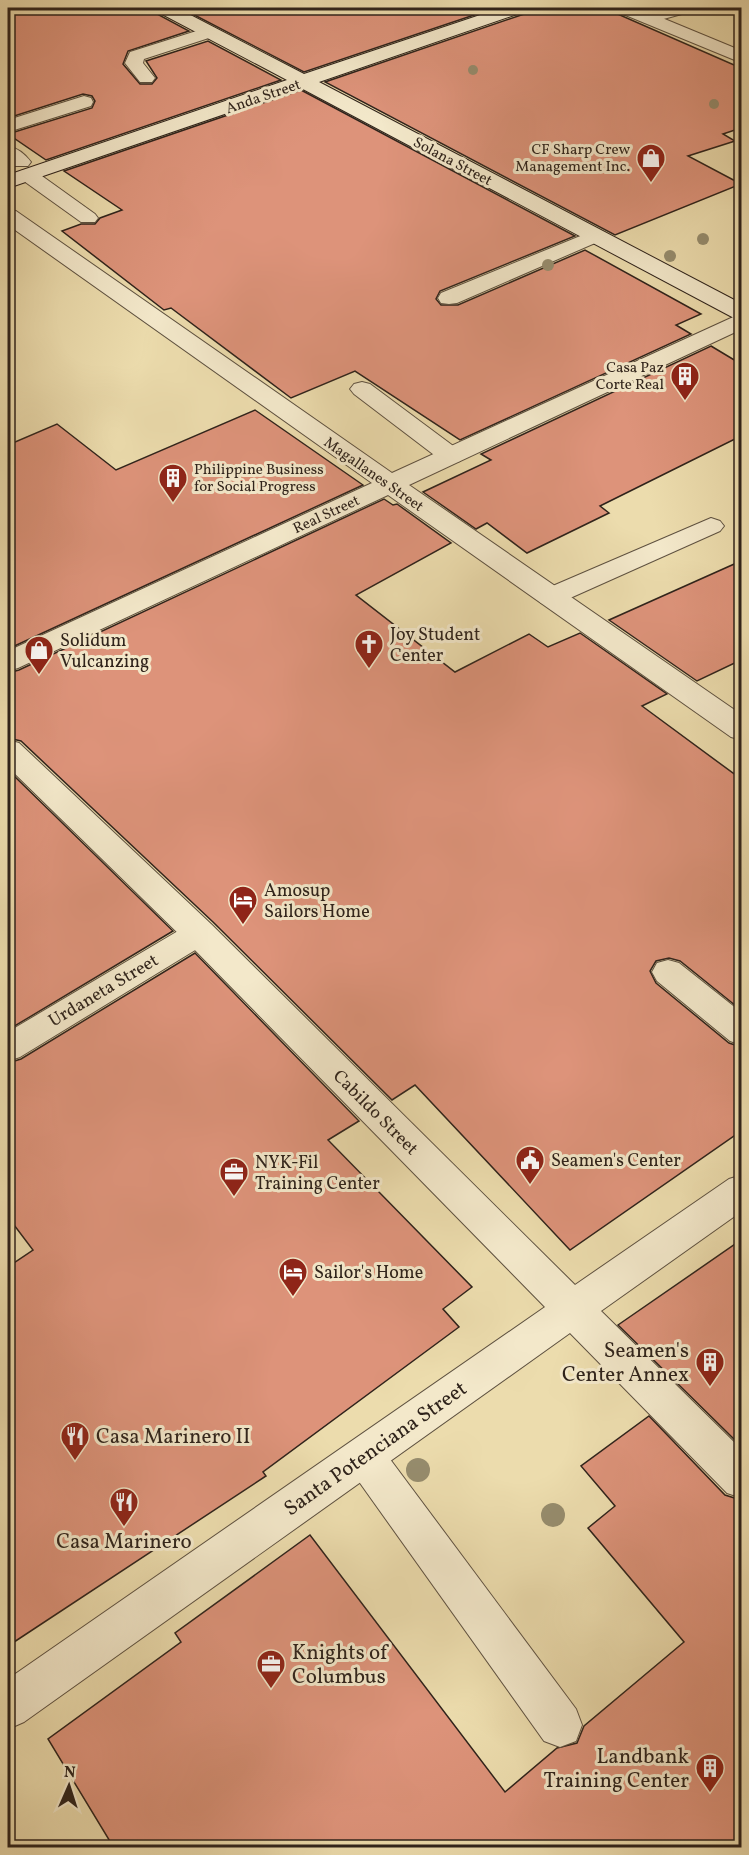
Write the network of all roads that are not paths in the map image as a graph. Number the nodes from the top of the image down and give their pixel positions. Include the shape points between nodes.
1 (164, 8) edge
2 (517, 8) edge
3 (624, 8) edge
4 (683, 8) edge
5 (649, 18) junction
6 (209, 32) junction
7 (741, 58) edge
8 (146, 78) dead end
9 (304, 82) junction
10 (84, 102) dead end
11 (8, 126) edge
12 (19, 163) edge
13 (8, 182) edge
14 (8, 216) edge
15 (88, 218) dead end
16 (595, 236) junction
17 (449, 298) dead end
18 (741, 313) edge
19 (741, 320) edge
20 (362, 389) dead end
21 (451, 456) junction
22 (389, 485) junction
23 (711, 525) dead end
24 (550, 597) junction
25 (8, 662) edge
26 (741, 730) edge
27 (8, 750) edge
28 (199, 933) junction
29 (668, 972) dead end
30 (741, 1032) edge
31 (8, 1048) edge
32 (741, 1190) edge
33 (572, 1310) junction
34 (364, 1456) junction
35 (741, 1479) edge
36 (8, 1706) edge
37 (560, 1725) dead end

1 - 6 street, Solana Street
2 - 9 street, Anda Street
3 - 5 street
4 - 5 lane
5 - 7 street
6 - 8 lane via 136,56 134,63
6 - 9 street, Solana Street
9 - 12 street, Anda Street
9 - 16 street, Solana Street
10 - 11 lane
12 - 13 street, Anda Street
12 - 15 lane
14 - 22 street, Magallanes Street
16 - 17 lane
16 - 18 street, Solana Street
19 - 21 street, Real Street
20 - 21 lane
21 - 22 street, Real Street
22 - 24 street, Magallanes Street
22 - 25 street, Real Street
23 - 24 lane
24 - 26 street, Magallanes Street
27 - 28 street, Cabildo Street
28 - 31 lane, Urdaneta Street
28 - 33 street, Cabildo Street
29 - 30 lane
32 - 33 street, Santa Potenciana Street
33 - 34 street, Santa Potenciana Street
33 - 35 street, Cabildo Street
34 - 36 street, Santa Potenciana Street
34 - 37 lane

